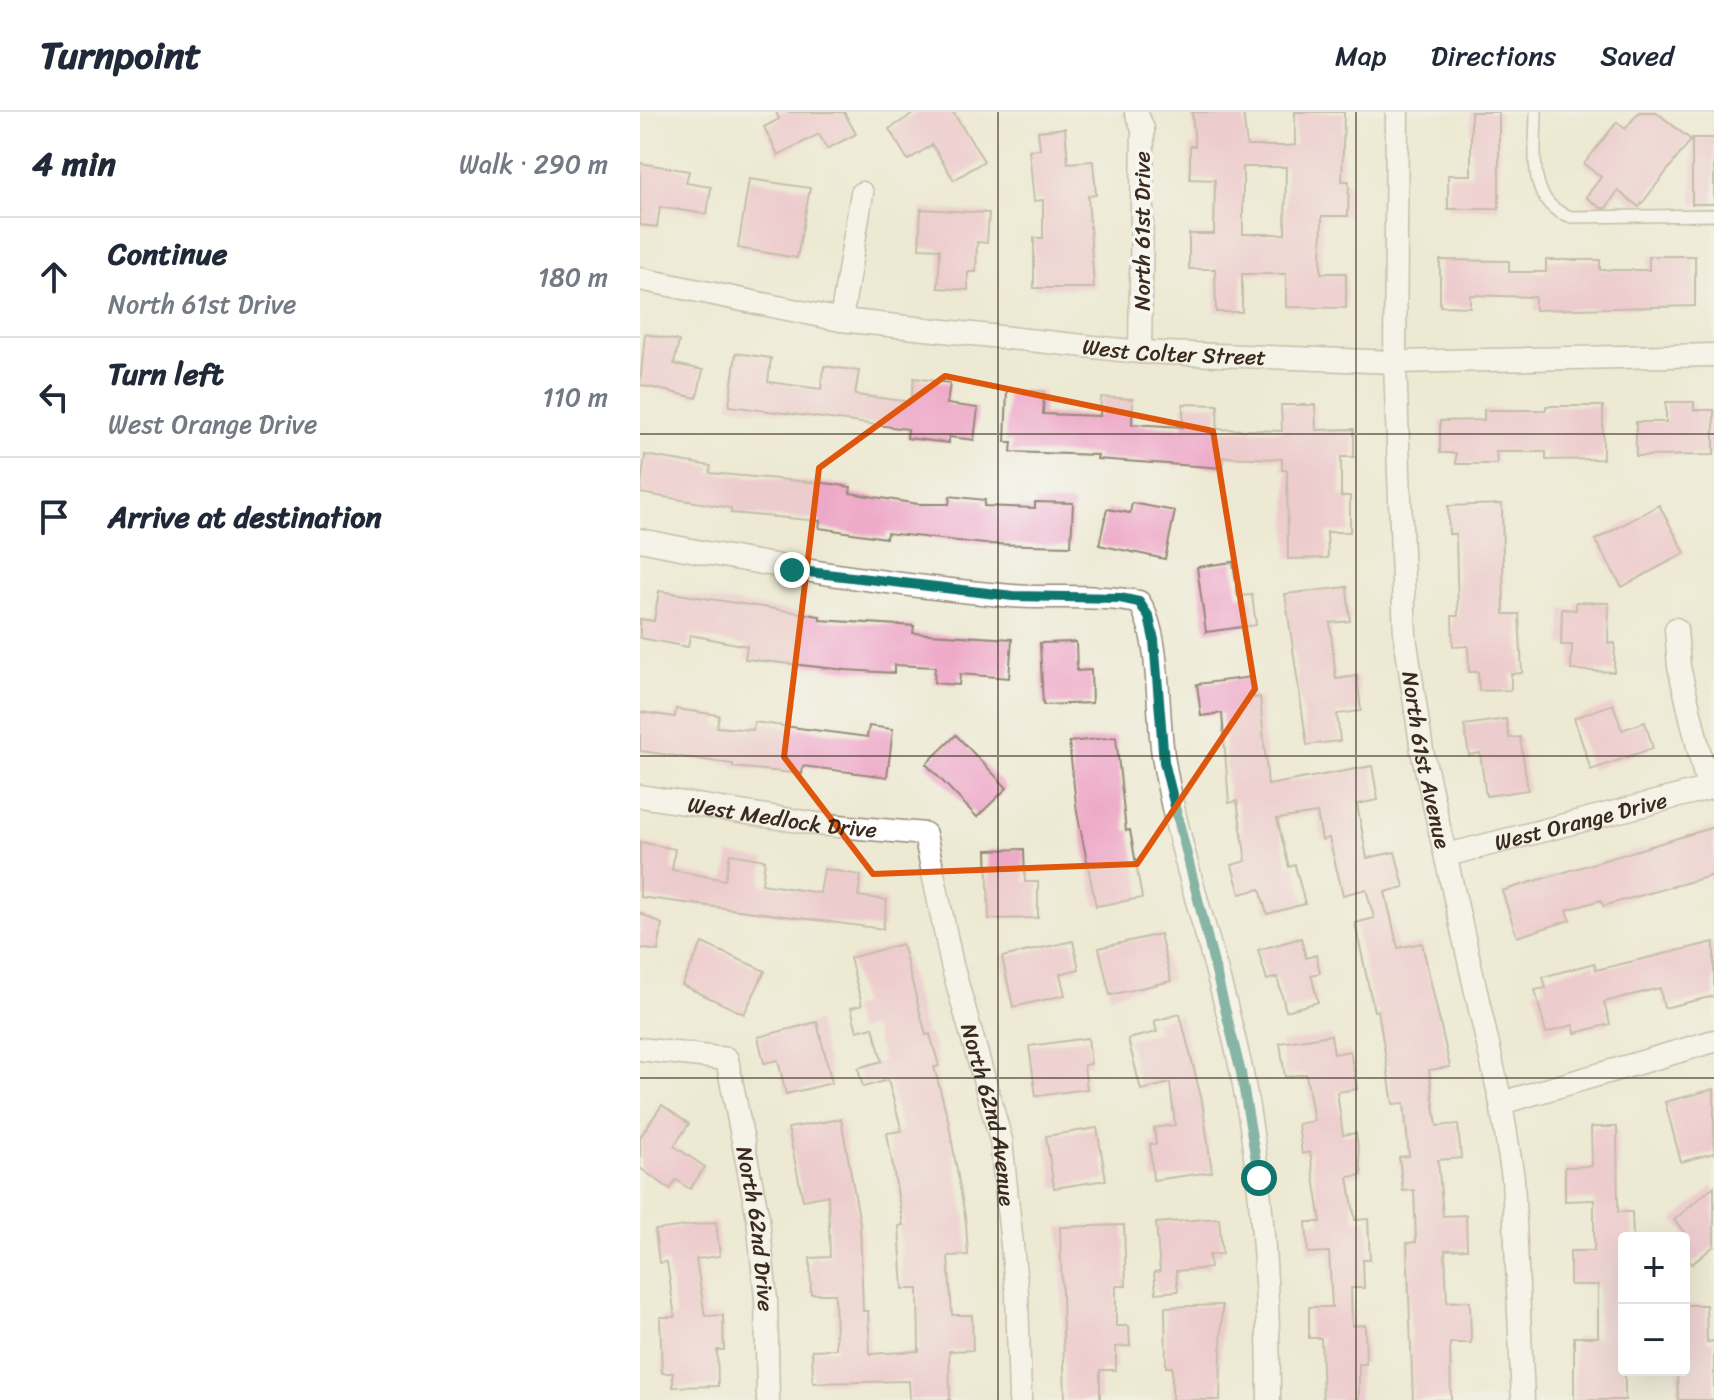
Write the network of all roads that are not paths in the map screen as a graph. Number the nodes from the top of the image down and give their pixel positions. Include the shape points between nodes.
1 (1136, 112) edge
2 (1397, 112) edge
3 (1536, 112) edge
4 (862, 193) dead end
5 (1714, 215) edge
6 (640, 279) edge
7 (841, 320) junction
8 (1140, 352) junction
9 (1714, 355) edge
10 (1395, 362) junction
11 (640, 540) edge
12 (1676, 629) dead end
13 (1711, 788) edge
14 (640, 796) edge
15 (925, 834) joint
16 (1447, 855) junction
17 (1714, 1041) edge
18 (640, 1049) edge
19 (1501, 1103) junction
20 (768, 1400) edge
21 (1020, 1400) edge
22 (1269, 1400) edge
23 (1523, 1400) edge

1 - 8 street, North 61st Drive via 1143,129
2 - 10 street, North 61st Avenue
3 - 5 lane via 1538,187 1560,214
4 - 7 street
6 - 7 street, West Colter Street
7 - 8 street, West Colter Street
8 - 10 street, West Colter Street
9 - 10 street, West Colter Street
10 - 16 street, North 61st Avenue via 1405,636 1422,751
11 - 22 street via 792,570 1013,596 1139,602 1154,640 1164,762 1241,1073 1257,1163 1269,1318
12 - 13 street via 1679,667
13 - 16 street, West Orange Drive
14 - 15 street, West Medlock Drive via 817,824
15 - 21 street, North 62nd Avenue via 952,965 1001,1140 1017,1293
16 - 19 street, North 61st Avenue
17 - 19 street
18 - 20 street, North 62nd Drive via 727,1059 758,1218
19 - 23 street, North 61st Avenue via 1513,1178

